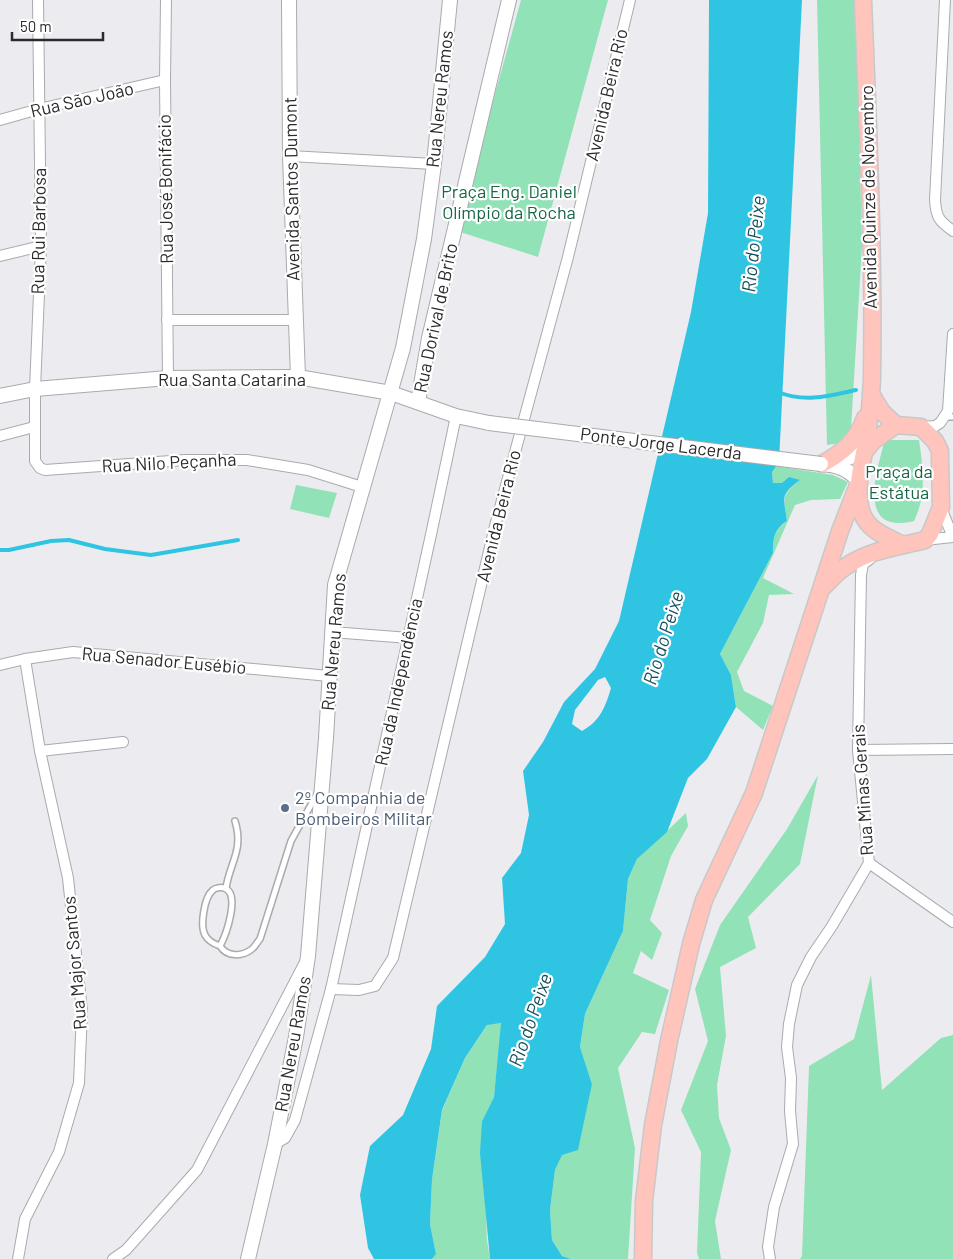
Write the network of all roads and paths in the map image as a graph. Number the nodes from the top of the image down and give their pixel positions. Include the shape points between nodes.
1 (38, 0) edge
2 (166, 0) edge
3 (289, 0) edge
4 (450, 0) edge
5 (510, 0) edge
6 (630, 0) edge
7 (863, 0) edge
8 (945, 0) edge
9 (165, 80) junction
10 (39, 109) junction
11 (0, 120) edge
12 (290, 156) junction
13 (434, 164) junction
14 (953, 231) edge
15 (40, 246) junction
16 (0, 256) edge
17 (168, 320) junction
18 (295, 320) junction
19 (953, 334) edge
20 (298, 377) junction
21 (168, 378) junction
22 (35, 389) junction
23 (391, 393) junction
24 (871, 394) junction
25 (0, 396) edge
26 (418, 402) junction
27 (456, 416) junction
28 (949, 417) edge
29 (489, 423) joint
30 (896, 425) junction
31 (34, 427) junction
32 (922, 427) junction
33 (0, 436) edge
34 (865, 450) junction
35 (35, 461) joint
36 (825, 464) junction
37 (858, 483) junction
38 (362, 487) junction
39 (941, 507) junction
40 (953, 537) edge
41 (925, 540) junction
42 (903, 545) junction
43 (884, 549) junction
44 (821, 589) junction
45 (332, 632) junction
46 (409, 638) junction
47 (25, 659) junction
48 (0, 665) edge
49 (329, 676) junction
50 (123, 742) dead end
51 (953, 749) edge
52 (858, 750) junction
53 (40, 751) junction
54 (322, 785) junction
55 (235, 821) dead end
56 (868, 863) junction
57 (226, 888) junction
58 (953, 922) edge
59 (220, 946) junction
60 (308, 956) junction
61 (331, 989) junction
62 (275, 1144) junction
63 (18, 1259) edge
64 (113, 1259) edge
65 (248, 1259) edge
66 (643, 1259) edge
67 (770, 1259) edge

1 - 10 street, Rua Rui Barbosa
2 - 9 street, Rua José Bonifácio
3 - 12 street, Avenida Santos Dumont
4 - 13 street, Rua Nereu Ramos
5 - 26 street, Rua Dorival de Brito via 429,338
6 - 61 street, Avenida Beira Rio via 568,257 495,526 393,958 376,986 359,990
7 - 24 main road, Avenida Quinze de Novembro via 870,204
8 - 14 street via 935,200 936,213 942,223
9 - 10 street, Rua São João
9 - 17 street, Rua José Bonifácio
10 - 11 street, Rua São João
10 - 15 street, Rua Rui Barbosa
12 - 13 street
12 - 18 street, Avenida Santos Dumont
13 - 23 street, Rua Nereu Ramos via 424,239
15 - 16 street
15 - 22 street, Rua Rui Barbosa
17 - 18 street
17 - 21 street, Rua José Bonifácio
18 - 20 street, Avenida Santos Dumont
19 - 28 street
20 - 21 street, Rua Santa Catarina
20 - 23 street, Rua Santa Catarina
21 - 22 street, Rua Santa Catarina
22 - 25 street, Rua Santa Catarina
22 - 31 street, Rua Rui Barbosa
23 - 26 street, Rua Santa Catarina
23 - 38 street, Rua Nereu Ramos
24 - 30 main road via 882,412
24 - 34 main road, Avenida Quinze de Novembro
24 - 36 main road via 859,433 845,450
26 - 27 street, Rua Santa Catarina
27 - 29 street, Rua Santa Catarina
27 - 46 street, Rua da Independência
28 - 32 street via 935,426
29 - 36 street, Ponte Jorge Lacerda, bridge
30 - 32 main road
30 - 34 main road via 877,437
31 - 33 street
31 - 35 street, Rua Rui Barbosa
32 - 39 main road via 940,450
34 - 36 street
34 - 37 main road
35 - 38 street, Rua Nilo Peçanha via 46,470 185,460 247,460 308,470
36 - 37 street, Ponte Jorge Lacerda via 843,467
37 - 42 main road via 862,514 868,524 878,533
37 - 44 main road
38 - 45 street, Rua Nereu Ramos via 335,585
39 - 40 street
39 - 41 main road
40 - 41 street
41 - 42 main road
42 - 43 main road
43 - 44 main road via 844,567
43 - 52 street, Rua Minas Gerais via 863,564 861,576
44 - 66 main road via 754,793 704,900 691,944 653,1125 644,1201
45 - 46 street
45 - 49 street, Rua Nereu Ramos
46 - 61 street, Rua da Independência
47 - 48 street, Rua Senador Eusébio
47 - 49 street, Rua Senador Eusébio via 73,652
47 - 53 street, Rua Major Santos
49 - 54 street, Rua Nereu Ramos
50 - 53 street
51 - 52 street
52 - 56 street, Rua Minas Gerais
53 - 63 street, Rua Major Santos via 68,878 82,1010 79,1082 59,1152 25,1219
54 - 59 lane via 291,841 260,939 252,949 242,954 232,955
54 - 60 street, Rua Nereu Ramos
55 - 57 lane via 237,856
56 - 58 street
56 - 67 street, Rua Minas Gerais via 797,985 787,1047 793,1144 774,1207 768,1247
57 - 59 lane via 230,892 231,919
57 - 59 lane via 213,890 205,904 205,937
60 - 62 street, Rua Nereu Ramos
60 - 64 street via 197,1170 126,1250
61 - 62 street, Rua da Independência via 295,1120 284,1138
62 - 65 street, Rua Nereu Ramos

